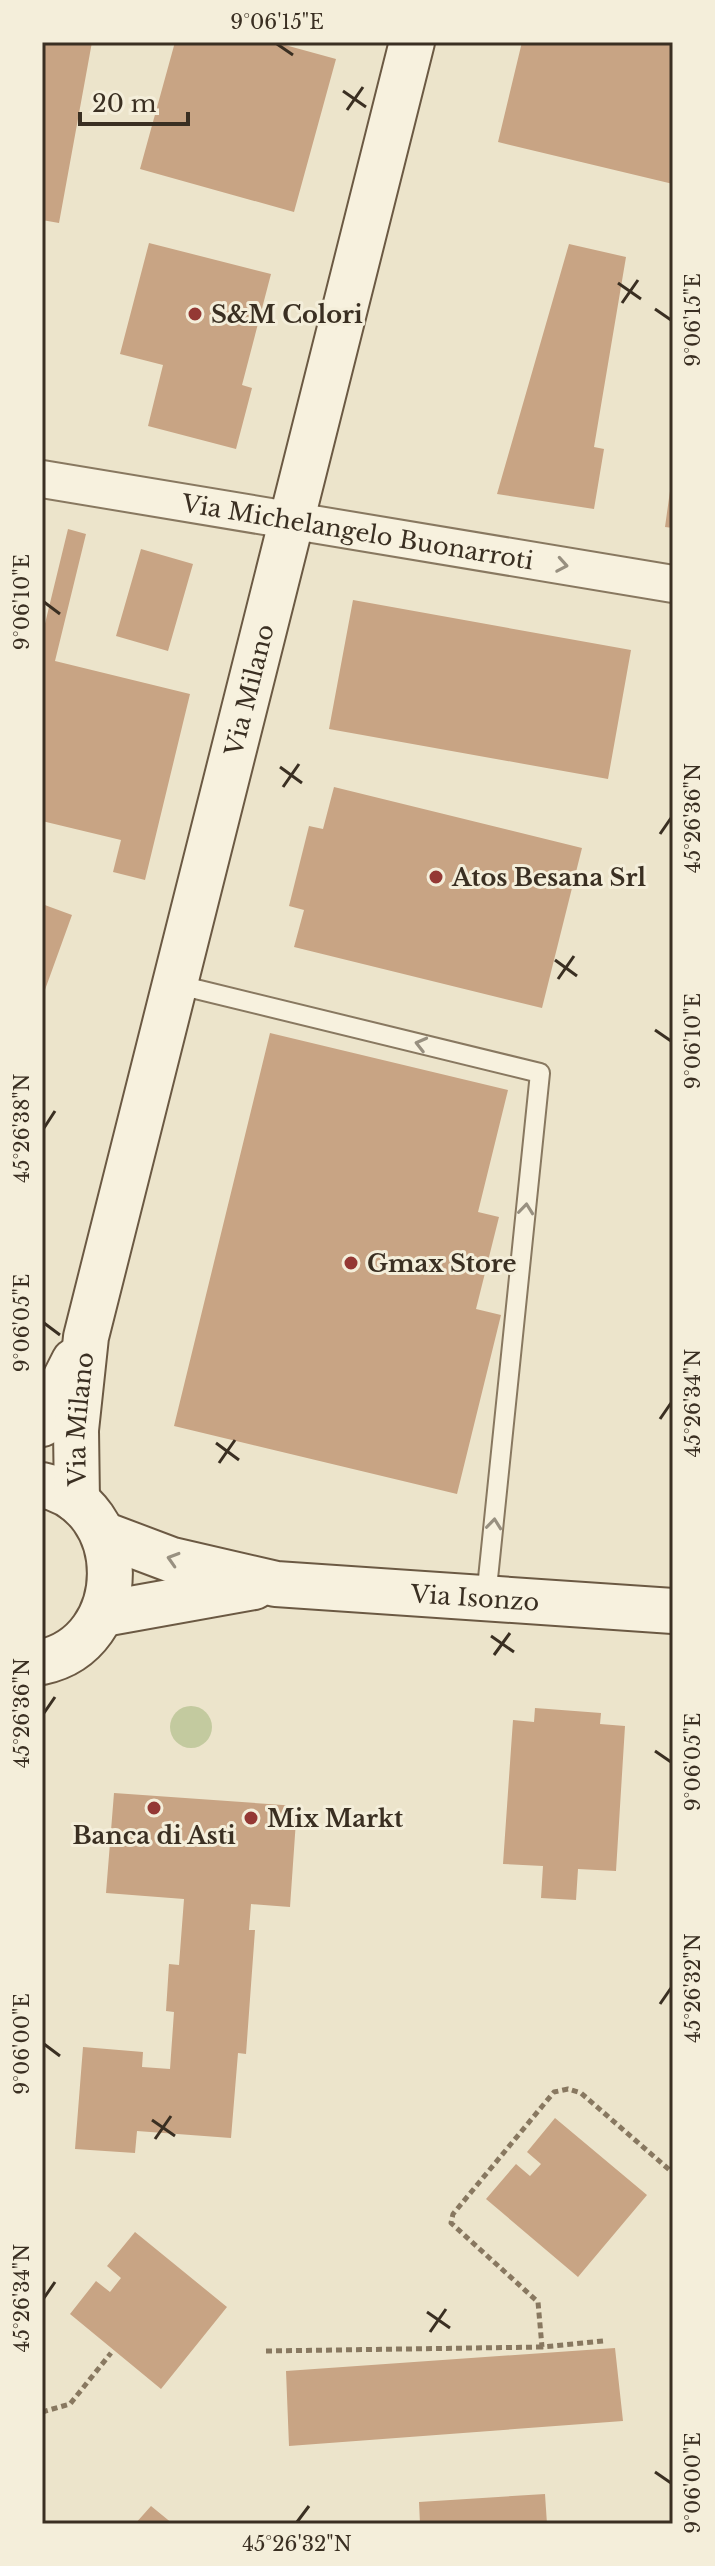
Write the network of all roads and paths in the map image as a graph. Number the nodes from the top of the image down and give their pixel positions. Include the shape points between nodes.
1 (412, 42) edge
2 (42, 479) edge
3 (291, 520) junction
4 (673, 584) edge
5 (175, 984) junction
6 (86, 1337) junction
7 (42, 1424) edge
8 (74, 1507) edge
9 (276, 1584) junction
10 (485, 1601) junction
11 (673, 1611) edge
12 (103, 1614) junction
13 (45, 1670) edge
14 (673, 2173) edge
15 (603, 2341) dead end
16 (542, 2347) junction
17 (266, 2351) dead end
18 (111, 2353) dead end
19 (42, 2412) edge

1 - 3 street, Via Milano
2 - 3 street, Via Michelangelo Buonarroti
3 -> 4 street, Via Michelangelo Buonarroti
3 - 5 street, Via Milano
5 - 6 street, Via Milano
10 -> 5 lane via 540,1073
6 - 7 street, Via Milano
6 - 8 street, Via Milano
9 -> 8 street, Via Isonzo via 172,1560
8 - 12 street, Via Milano via 111,1560
9 - 10 street, Via Isonzo
9 - 12 street, Via Isonzo
10 - 11 street, Via Isonzo
12 - 13 street via 81,1643
14 - 16 path via 581,2093 568,2089 554,2092 543,2103 460,2203 451,2223 538,2302
15 - 16 path
16 - 17 path
18 - 19 path via 70,2404

